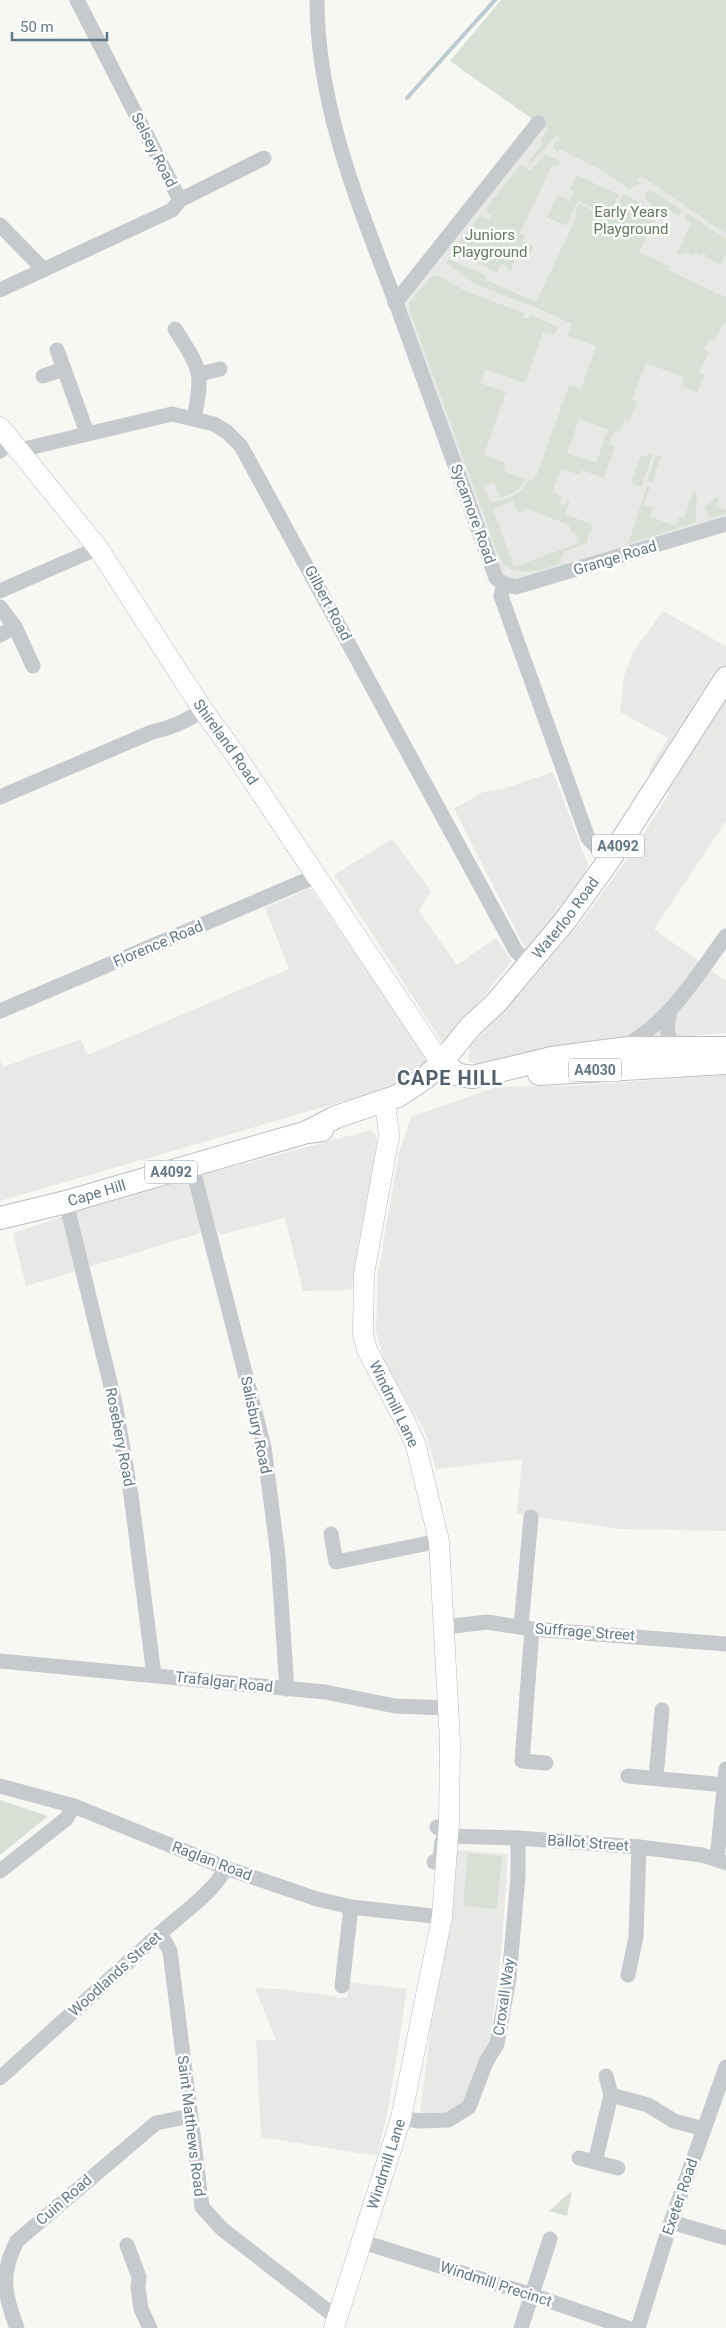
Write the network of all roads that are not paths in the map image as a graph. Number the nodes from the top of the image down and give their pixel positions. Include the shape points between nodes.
1 (77, 0) edge
2 (317, 0) edge
3 (538, 123) dead end
4 (264, 158) dead end
5 (180, 200) junction
6 (0, 225) edge
7 (44, 270) junction
8 (0, 290) edge
9 (395, 303) junction
10 (175, 328) dead end
11 (57, 350) dead end
12 (64, 369) junction
13 (220, 369) dead end
14 (200, 374) junction
15 (43, 376) dead end
16 (194, 418) junction
17 (87, 434) junction
18 (8, 442) edge
19 (726, 524) edge
20 (98, 548) junction
21 (504, 584) junction
22 (0, 591) edge
23 (0, 608) edge
24 (15, 628) junction
25 (0, 635) edge
26 (33, 666) dead end
27 (726, 678) edge
28 (203, 710) junction
29 (0, 797) edge
30 (609, 860) junction
31 (316, 876) junction
32 (726, 936) edge
33 (530, 964) junction
34 (0, 1011) edge
35 (670, 1011) junction
36 (726, 1048) edge
37 (616, 1051) junction
38 (679, 1058) junction
39 (726, 1063) edge
40 (445, 1066) junction
41 (647, 1067) junction
42 (509, 1069) junction
43 (386, 1107) junction
44 (192, 1166) junction
45 (66, 1202) junction
46 (0, 1218) edge
47 (531, 1517) dead end
48 (331, 1534) dead end
49 (439, 1541) junction
50 (444, 1626) junction
51 (526, 1628) junction
52 (726, 1644) edge
53 (0, 1660) edge
54 (154, 1675) junction
55 (287, 1689) junction
56 (447, 1708) junction
57 (662, 1710) dead end
58 (546, 1763) dead end
59 (726, 1769) edge
60 (628, 1776) dead end
61 (656, 1777) junction
62 (725, 1785) edge
63 (0, 1786) edge
64 (74, 1806) junction
65 (442, 1832) junction
66 (518, 1838) junction
67 (639, 1847) junction
68 (721, 1861) edge
69 (226, 1868) junction
70 (0, 1871) edge
71 (352, 1907) junction
72 (436, 1916) junction
73 (160, 1933) junction
74 (628, 1975) dead end
75 (342, 1986) dead end
76 (726, 2067) edge
77 (606, 2076) dead end
78 (0, 2078) edge
79 (611, 2095) junction
80 (190, 2116) junction
81 (401, 2118) junction
82 (704, 2130) junction
83 (579, 2158) dead end
84 (595, 2162) junction
85 (618, 2168) dead end
86 (671, 2222) junction
87 (726, 2238) edge
88 (550, 2239) dead end
89 (363, 2242) junction
90 (127, 2245) dead end
91 (532, 2295) junction
92 (336, 2323) edge
93 (17, 2328) edge
94 (150, 2328) edge
95 (521, 2328) edge
96 (628, 2328) edge
97 (638, 2328) edge

1 - 5 street, Selsey Road
2 - 9 street, Sycamore Road via 323,76 344,160
3 - 9 street
4 - 5 street
5 - 7 street, Selsey Road via 172,210
6 - 7 street
7 - 8 street, Selsey Road
9 - 21 street, Sycamore Road via 496,578
10 - 14 street
11 - 12 street
12 - 15 street
12 - 17 street
13 - 14 street
14 - 16 street
16 - 17 street, Gilbert Road via 172,414
16 - 33 street, Gilbert Road via 228,432 242,446 516,951
17 - 18 street, Gilbert Road
18 - 20 main road, Shireland Road
19 - 21 street, Grange Road via 516,587
20 - 22 street
20 - 28 main road, Shireland Road
21 - 30 street via 501,596 588,838
23 - 24 street
24 - 25 street
24 - 26 street
27 - 30 main road, Waterloo Road / A4092
28 - 29 street via 167,729 152,732
28 - 31 main road, Shireland Road
30 - 33 main road, Waterloo Road / A4092
31 - 34 street, Florence Road
31 - 40 main road, Shireland Road
32 - 35 street
33 - 40 main road, Waterloo Road / A4092 via 496,1003 478,1031
35 - 37 street via 644,1036
35 - 38 street via 666,1029
36 - 38 main road, A4030
37 - 38 main road, A4030 via 629,1048
37 - 41 main road via 641,1060
37 - 42 main road, A4030 via 552,1058
38 - 39 main road, A4030
38 - 41 main road via 654,1058
40 - 42 main road, A4030 via 459,1075 473,1077
40 - 43 main road, Cape Hill / A4092 via 434,1087 414,1101
41 - 42 main road, A4030 via 541,1074
43 - 44 main road, Cape Hill / A4092 via 340,1127 307,1132
43 - 49 main road, Windmill Lane via 389,1139 364,1274 362,1333 367,1350 416,1446
44 - 45 main road, Cape Hill / A4092
44 - 55 street, Salisbury Road via 264,1447 278,1556
45 - 46 main road, Cape Hill / A4092
45 - 54 street, Rosebery Road via 115,1403 131,1495
47 - 51 street
48 - 49 street via 336,1562
49 - 50 main road, Windmill Lane
50 - 51 street, Suffrage Street via 487,1622
50 - 56 main road, Windmill Lane
51 - 52 street, Suffrage Street
51 - 58 street via 522,1761
53 - 54 street, Trafalgar Road
54 - 55 street, Trafalgar Road
55 - 56 street, Trafalgar Road via 329,1693 395,1706
56 - 65 main road, Windmill Lane via 450,1742
57 - 61 street
59 - 62 street
60 - 61 street
61 - 62 street
62 - 68 street
63 - 64 street, Raglan Road
64 - 69 street, Raglan Road
64 - 70 street via 66,1819
65 - 66 street, Ballot Street
65 - 72 main road, Windmill Lane via 444,1883
65 - 72 main road, Windmill Lane via 434,1862
66 - 67 street, Ballot Street
66 - 81 street, Croxall Way via 518,1877 509,1978 498,2044 486,2062 469,2107 448,2120
67 - 68 street, Ballot Street via 702,1855
67 - 74 street via 636,1937
69 - 71 street, Raglan Road via 307,1896
69 - 73 street, Woodlands Street via 217,1883
71 - 72 street, Raglan Road
71 - 75 street
72 - 81 main road, Windmill Lane via 424,1973 415,2054
73 - 78 street, Woodlands Street
73 - 80 street, Saint Matthews Road via 170,1951
76 - 82 street, Exeter Road
77 - 79 street
79 - 82 street via 648,2105 674,2121
79 - 84 street
80 - 92 street, Saint Matthews Road via 202,2207 222,2229
80 - 93 street, Cuin Road via 156,2123 17,2241 7,2259 4,2282 6,2300
81 - 89 main road, Windmill Lane
82 - 86 street, Exeter Road
83 - 84 street
84 - 85 street
86 - 87 street
86 - 97 street, Exeter Road
88 - 91 street
89 - 91 street, Windmill Precinct
89 - 92 main road, Windmill Lane
90 - 94 street via 139,2277 142,2309
91 - 95 street
91 - 96 street, Windmill Precinct

